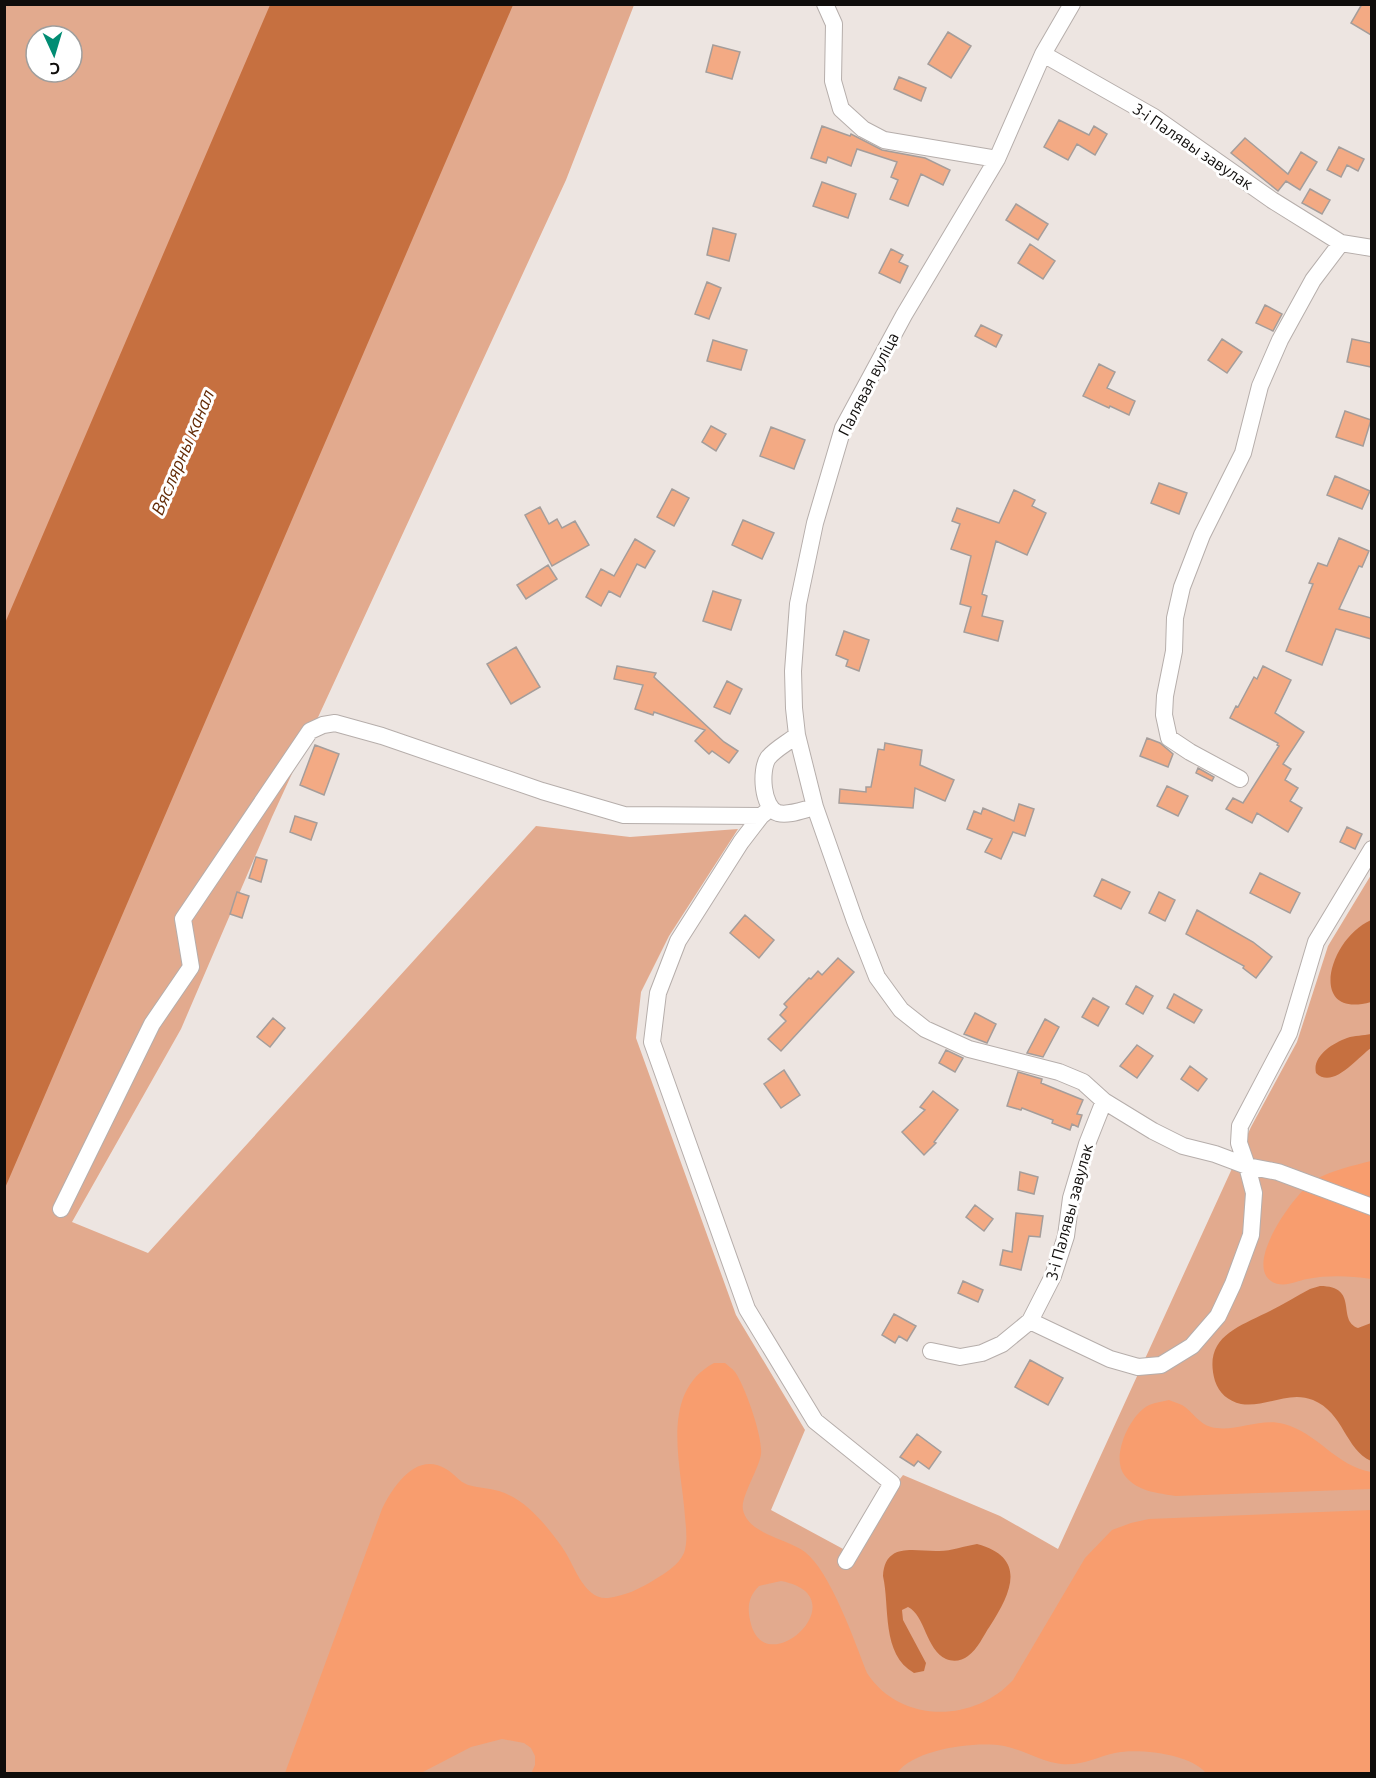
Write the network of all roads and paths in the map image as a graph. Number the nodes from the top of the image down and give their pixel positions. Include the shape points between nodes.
1 (825, 4) edge
2 (1072, 4) edge
3 (1043, 54) junction
4 (997, 159) junction
5 (1341, 243) junction
6 (1371, 248) edge
7 (798, 735) junction
8 (1240, 779) dead end
9 (815, 807) junction
10 (766, 812) junction
11 (1371, 849) edge
12 (1104, 1101) junction
13 (1247, 1166) junction
14 (1371, 1207) edge
15 (61, 1209) dead end
16 (1030, 1321) junction
17 (931, 1351) dead end
18 (846, 1561) dead end

1 - 4 street via 834,24 833,81 841,109 862,129 884,140
2 - 3 street, Палявая вуліца
3 - 4 street, Палявая вуліца
3 - 5 street, 3-і Палявы завулак via 1154,117
4 - 7 street, Палявая вуліца via 904,315 843,428 815,523 798,604 793,671
5 - 6 street, 3-і Палявы завулак
5 - 8 street via 1313,280 1280,340 1260,386 1243,453 1202,535 1182,586 1175,618 1164,715 1169,738
7 - 9 street, Палявая вуліца
7 - 10 street via 768,759 764,775
9 - 10 street
9 - 12 street, Палявая вуліца via 878,977 901,1010 925,1029 969,1049 1083,1082
10 - 15 street via 624,815 336,723 310,730 183,919 191,967 152,1024
10 - 18 street via 741,842 678,941 658,993 652,1042 747,1309 815,1421 892,1483
11 - 13 street via 1316,942 1289,1033 1240,1126 1239,1143
12 - 13 street via 1183,1146
12 - 16 street, 3-і Палявы завулак via 1087,1143 1053,1276
13 - 14 street via 1278,1172
13 - 16 street via 1254,1193 1251,1235 1218,1316 1192,1346 1161,1365 1138,1367 1110,1359
16 - 17 street, 3-і Палявы завулак via 1002,1344 982,1353 960,1357

